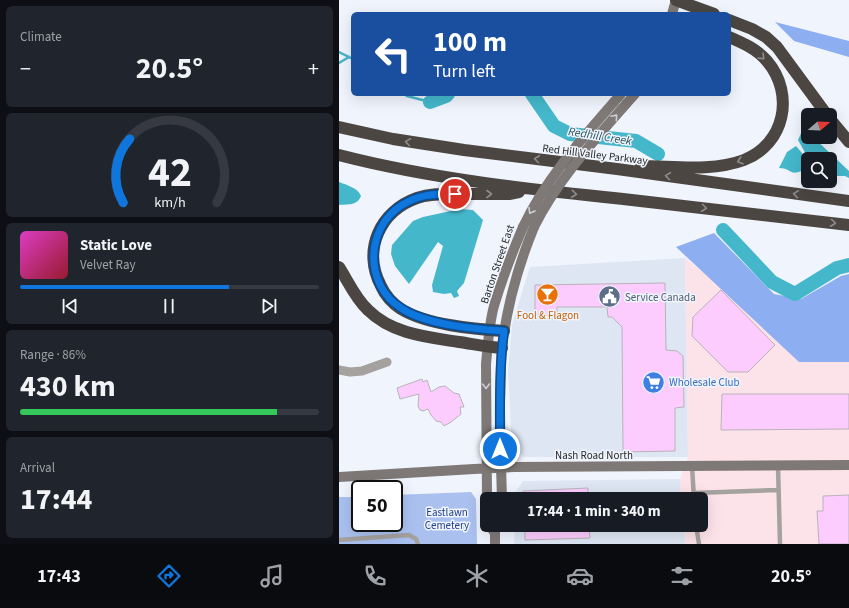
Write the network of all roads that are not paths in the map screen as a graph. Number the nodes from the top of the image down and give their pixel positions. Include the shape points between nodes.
1 (676, 0) edge
2 (688, 6) edge
3 (673, 12) edge
4 (708, 12) edge
5 (731, 21) edge
6 (731, 38) edge
7 (619, 96) edge
8 (633, 96) edge
9 (822, 108) edge
10 (339, 127) edge
11 (837, 127) edge
12 (849, 142) edge
13 (339, 155) edge
14 (617, 169) junction
15 (536, 190) junction
16 (849, 201) edge
17 (849, 225) edge
18 (339, 267) edge
19 (490, 330) junction
20 (504, 331) junction
21 (488, 347) junction
22 (502, 348) junction
23 (387, 362) dead end
24 (339, 370) edge
25 (849, 465) edge
26 (692, 466) junction
27 (778, 466) junction
28 (487, 468) junction
29 (500, 468) junction
30 (339, 477) edge
31 (778, 490) junction
32 (487, 492) edge
33 (502, 492) edge
34 (694, 492) edge
35 (708, 492) edge
36 (495, 532) edge
37 (697, 532) edge
38 (339, 540) edge
39 (418, 544) edge
40 (495, 544) edge
41 (699, 544) edge
42 (780, 544) edge

1 - 2 highway
1 - 3 main road
2 - 4 highway
5 - 9 highway via 757,32 777,46
6 -> 14 highway via 756,50 775,72 781,86 781,120 770,141 759,152 738,162 720,166 641,166
7 -> 19 main road, Barton Street East, bridge via 549,181 527,217 496,300
20 -> 8 main road, Barton Street East, bridge via 516,276 528,243 551,196
14 -> 10 highway, Red Hill Valley Parkway via 393,140
11 - 12 highway
13 - 15 highway via 438,176
16 -> 14 highway, Red Hill Valley Parkway
15 -> 17 highway
19 -> 15 highway via 439,322 410,314 399,308 390,300 378,280 373,256 375,240 385,219 400,206 424,195 509,194
18 - 21 highway via 359,301 377,319 389,326 428,338
19 - 20 highway
19 - 21 main road, Barton Street East
20 - 22 main road, Barton Street East
21 - 22 highway
21 -> 28 main road, Barton Street East
22 - 29 main road, Barton Street East
23 - 24 street via 362,371
25 - 27 main road, Nash Road North
26 - 27 main road, Nash Road North
26 - 29 main road, Nash Road North
26 - 34 lane
27 - 31 lane
28 - 29 main road, Nash Road North
28 - 30 main road, Nash Road North
28 - 32 main road, Barton Street East
29 - 33 main road, Barton Street East
31 - 35 lane
31 - 42 lane
36 - 40 main road
37 - 41 lane
38 - 39 lane via 409,535 416,539

